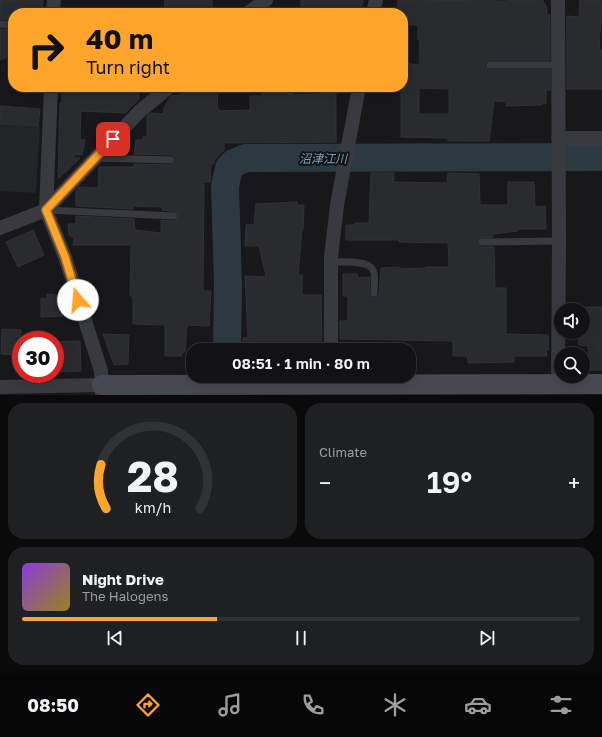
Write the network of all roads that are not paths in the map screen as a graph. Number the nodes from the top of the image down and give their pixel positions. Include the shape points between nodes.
1 (266, 0) edge
2 (558, 0) edge
3 (254, 8) edge
4 (490, 65) dead end
5 (558, 65) junction
6 (51, 92) edge
7 (163, 92) edge
8 (358, 92) edge
9 (558, 138) junction
10 (602, 138) edge
11 (96, 158) junction
12 (171, 160) dead end
13 (46, 210) junction
14 (174, 216) dead end
15 (0, 228) edge
16 (559, 241) junction
17 (482, 242) dead end
18 (331, 262) junction
19 (374, 293) dead end
20 (331, 343) edge
21 (602, 384) edge
22 (331, 385) edge
23 (0, 387) edge
24 (558, 389) edge
25 (102, 390) edge

1 - 3 street
2 - 5 street
4 - 5 lane
5 - 9 street
6 - 13 street
7 - 11 street via 139,112
8 - 18 street via 337,205
9 - 10 street
9 - 16 street
11 - 12 lane
11 - 13 street
13 - 14 lane
13 - 15 street
13 - 25 street via 65,257 101,371
16 - 17 lane
16 - 24 street
18 - 19 lane via 366,264 372,267
18 - 20 street
21 - 24 street
22 - 24 street
22 - 25 street via 212,385
23 - 25 street

